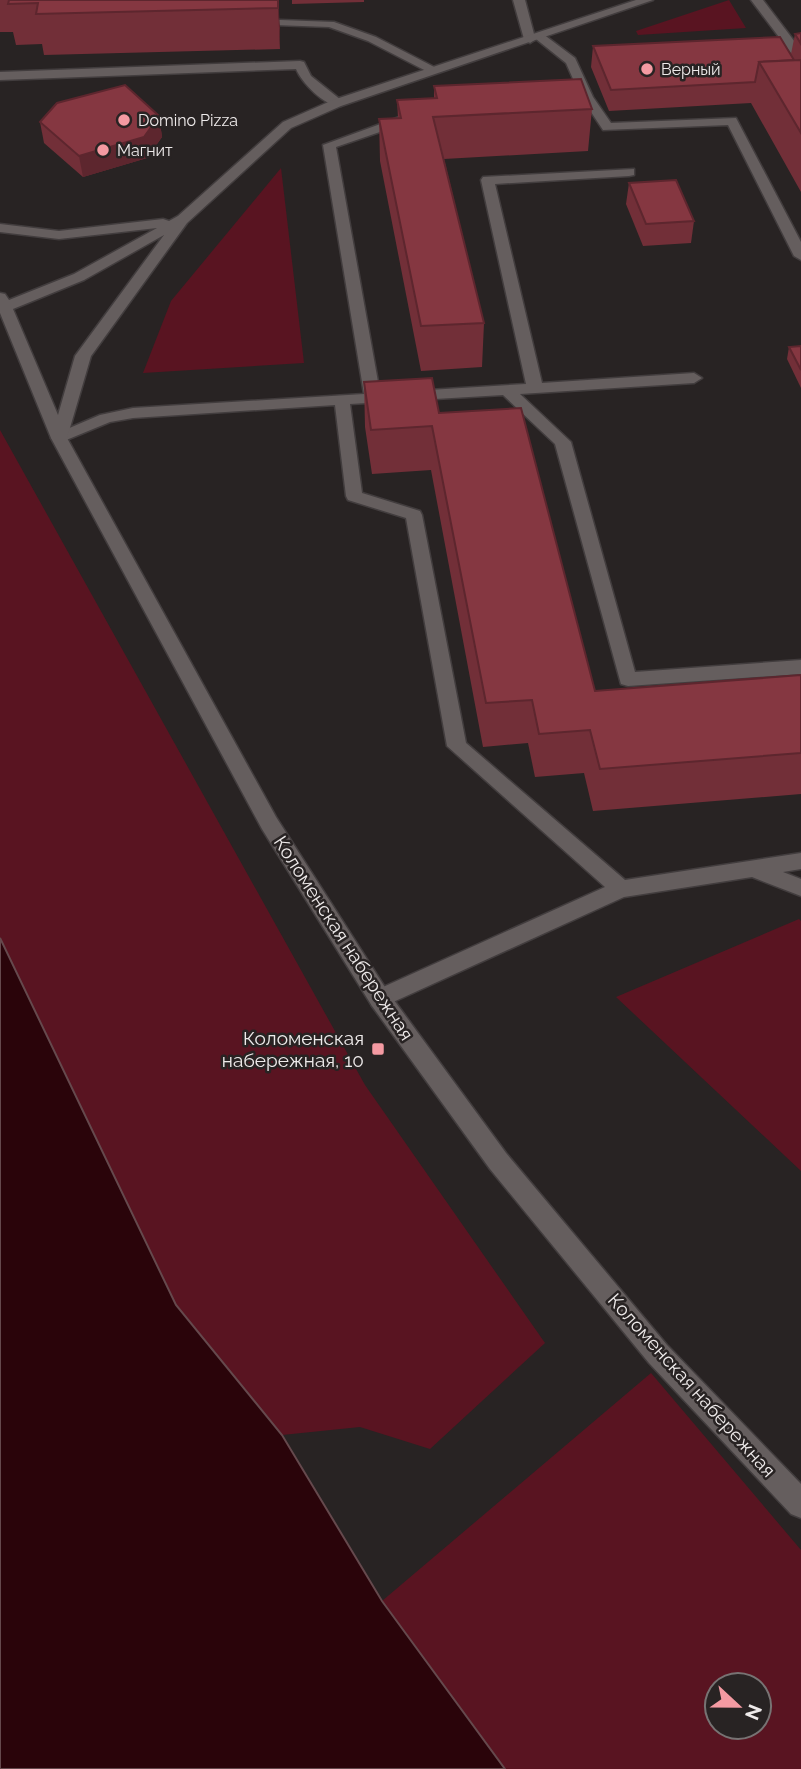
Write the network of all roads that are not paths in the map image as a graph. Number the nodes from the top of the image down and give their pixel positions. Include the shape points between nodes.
1 (519, 0) edge
2 (647, 0) edge
3 (757, 0) edge
4 (239, 22) edge
5 (534, 38) junction
6 (791, 52) edge
7 (434, 70) junction
8 (0, 76) edge
9 (337, 103) junction
10 (416, 115) edge
11 (629, 172) dead end
12 (183, 219) junction
13 (0, 228) edge
14 (801, 256) edge
15 (2, 302) edge
16 (694, 378) dead end
17 (536, 388) junction
18 (507, 390) junction
19 (373, 398) junction
20 (342, 400) junction
21 (59, 438) junction
22 (801, 667) edge
23 (801, 861) edge
24 (752, 868) junction
25 (801, 888) edge
26 (621, 889) junction
27 (380, 999) junction
28 (801, 1504) edge

1 - 5 street
2 - 5 street
3 - 6 street
4 - 7 street via 278,16 330,24
5 - 7 street
5 - 14 street via 577,61 580,98 607,127 732,121
7 - 9 street
8 - 9 street via 300,65 306,78
9 - 12 street via 287,125
10 - 19 street via 328,145
11 - 17 street via 488,180
12 - 13 street via 59,235
12 - 15 street via 79,277
12 - 21 street via 83,356
15 - 21 street, Коломенская набережная
16 - 17 street
17 - 18 street
18 - 19 street
18 - 22 street via 563,442 628,679
19 - 20 street
20 - 21 street via 133,413 106,418
20 - 26 street via 354,496 414,515 457,746
21 - 27 street, Коломенская набережная via 269,823
23 - 24 street
24 - 25 street
24 - 26 street
26 - 27 street
27 - 28 street, Коломенская набережная via 498,1161 658,1354

